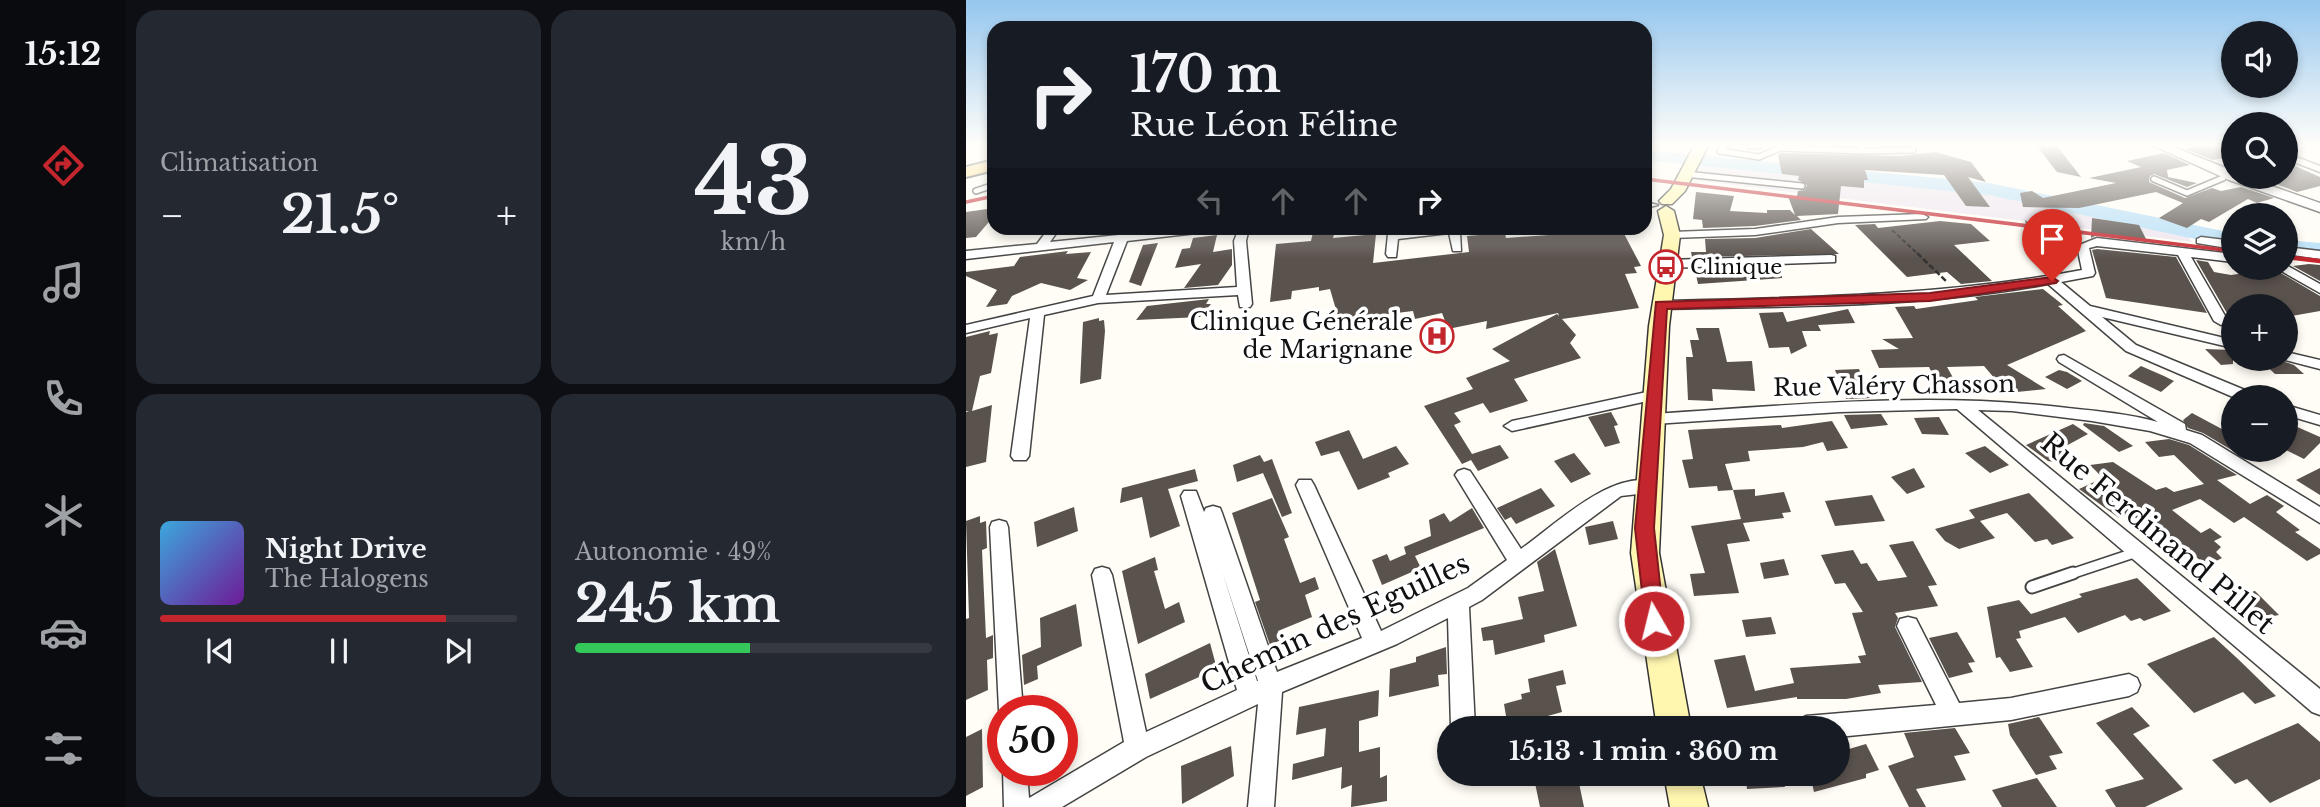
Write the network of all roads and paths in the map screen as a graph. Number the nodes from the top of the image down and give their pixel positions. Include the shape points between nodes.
1 (1677, 184) edge
2 (1792, 184) edge
3 (2165, 184) edge
4 (2209, 184) edge
5 (1802, 186) dead end
6 (987, 187) edge
7 (2269, 189) edge
8 (976, 191) dead end
9 (2320, 208) edge
10 (1661, 211) edge
11 (1922, 217) dead end
12 (1880, 218) junction
13 (1049, 235) edge
14 (1142, 235) edge
15 (1242, 235) edge
16 (1401, 235) edge
17 (1455, 235) edge
18 (1122, 237) junction
19 (2201, 241) dead end
20 (2221, 243) edge
21 (1041, 247) junction
22 (1457, 248) dead end
23 (2182, 252) junction
24 (2298, 252) edge
25 (1392, 254) dead end
26 (966, 255) edge
27 (2320, 255) edge
28 (2221, 257) edge
29 (1831, 259) dead end
30 (1667, 264) junction
31 (2298, 277) edge
32 (2052, 281) junction
33 (2320, 289) edge
34 (1959, 292) junction
35 (1098, 299) junction
36 (1661, 305) junction
37 (2085, 309) junction
38 (1038, 313) junction
39 (2221, 321) dead end
40 (966, 329) edge
41 (2221, 341) edge
42 (2064, 359) dead end
43 (2298, 359) edge
44 (2320, 365) edge
45 (2221, 386) edge
46 (1961, 404) junction
47 (1655, 407) junction
48 (2298, 414) edge
49 (2320, 420) edge
50 (1512, 426) dead end
51 (2196, 439) junction
52 (1020, 456) dead end
53 (1464, 475) dead end
54 (1305, 485) dead end
55 (1649, 487) junction
56 (1190, 496) dead end
57 (1213, 513) dead end
58 (2320, 516) edge
59 (999, 527) dead end
60 (2137, 552) junction
61 (1519, 562) junction
62 (1102, 575) dead end
63 (2032, 587) dead end
64 (1458, 603) junction
65 (1909, 626) dead end
66 (1375, 642) junction
67 (2129, 685) dead end
68 (1260, 691) junction
69 (1010, 695) edge
70 (2320, 704) edge
71 (1952, 715) junction
72 (1463, 716) edge
73 (1672, 716) edge
74 (1850, 724) edge
75 (1137, 748) junction
76 (1016, 786) edge
77 (1685, 786) edge
78 (1017, 807) edge
79 (1038, 807) edge
80 (1261, 807) edge
81 (1689, 807) edge

1 - 10 main road
2 - 5 lane
3 - 4 lane via 2187,193
6 - 8 lane
7 - 9 street
10 - 12 street via 1755,232
10 - 30 main road
11 - 12 street
12 - 34 path
13 - 21 street
14 - 18 street
15 - 35 street via 1245,297
16 - 25 street via 1392,236
17 - 22 street
18 - 21 street
18 - 35 street
19 - 20 street
21 - 26 street
23 - 28 street
23 - 32 street via 2089,243 2083,246 2089,273
23 - 39 street
24 - 27 street
29 - 30 street
30 - 36 main road
31 - 33 street
32 - 34 street
32 - 37 street
34 - 36 street via 1930,297
35 - 38 street
36 - 47 main road
37 - 41 street
37 - 45 street via 2131,348
38 - 40 street
38 - 52 street
42 - 51 street
43 - 44 street
46 - 47 street, Rue Valéry Chasson
46 - 51 street, Rue Valéry Chasson via 2092,416
46 - 60 street, Rue Ferdinand Pillet
47 - 50 street, Rue Valéry Chasson
47 - 55 main road
48 - 49 street
51 - 58 street, Rue Valéry Chasson
53 - 61 street
54 - 66 street
55 - 61 street, Chemin des Eguilles via 1615,491
55 - 73 main road via 1647,574
56 - 68 street
57 - 68 street
59 - 69 street
60 - 63 lane
60 - 70 street, Rue Ferdinand Pillet
61 - 64 street, Chemin des Eguilles
62 - 75 street
64 - 66 street, Chemin des Eguilles
64 - 72 street
65 - 71 street
66 - 68 street, Chemin des Eguilles
67 - 71 street via 2011,709
68 - 75 street, Chemin des Eguilles
68 - 80 street
71 - 74 street
75 - 79 street, Chemin des Eguilles
76 - 78 street
77 - 81 main road

